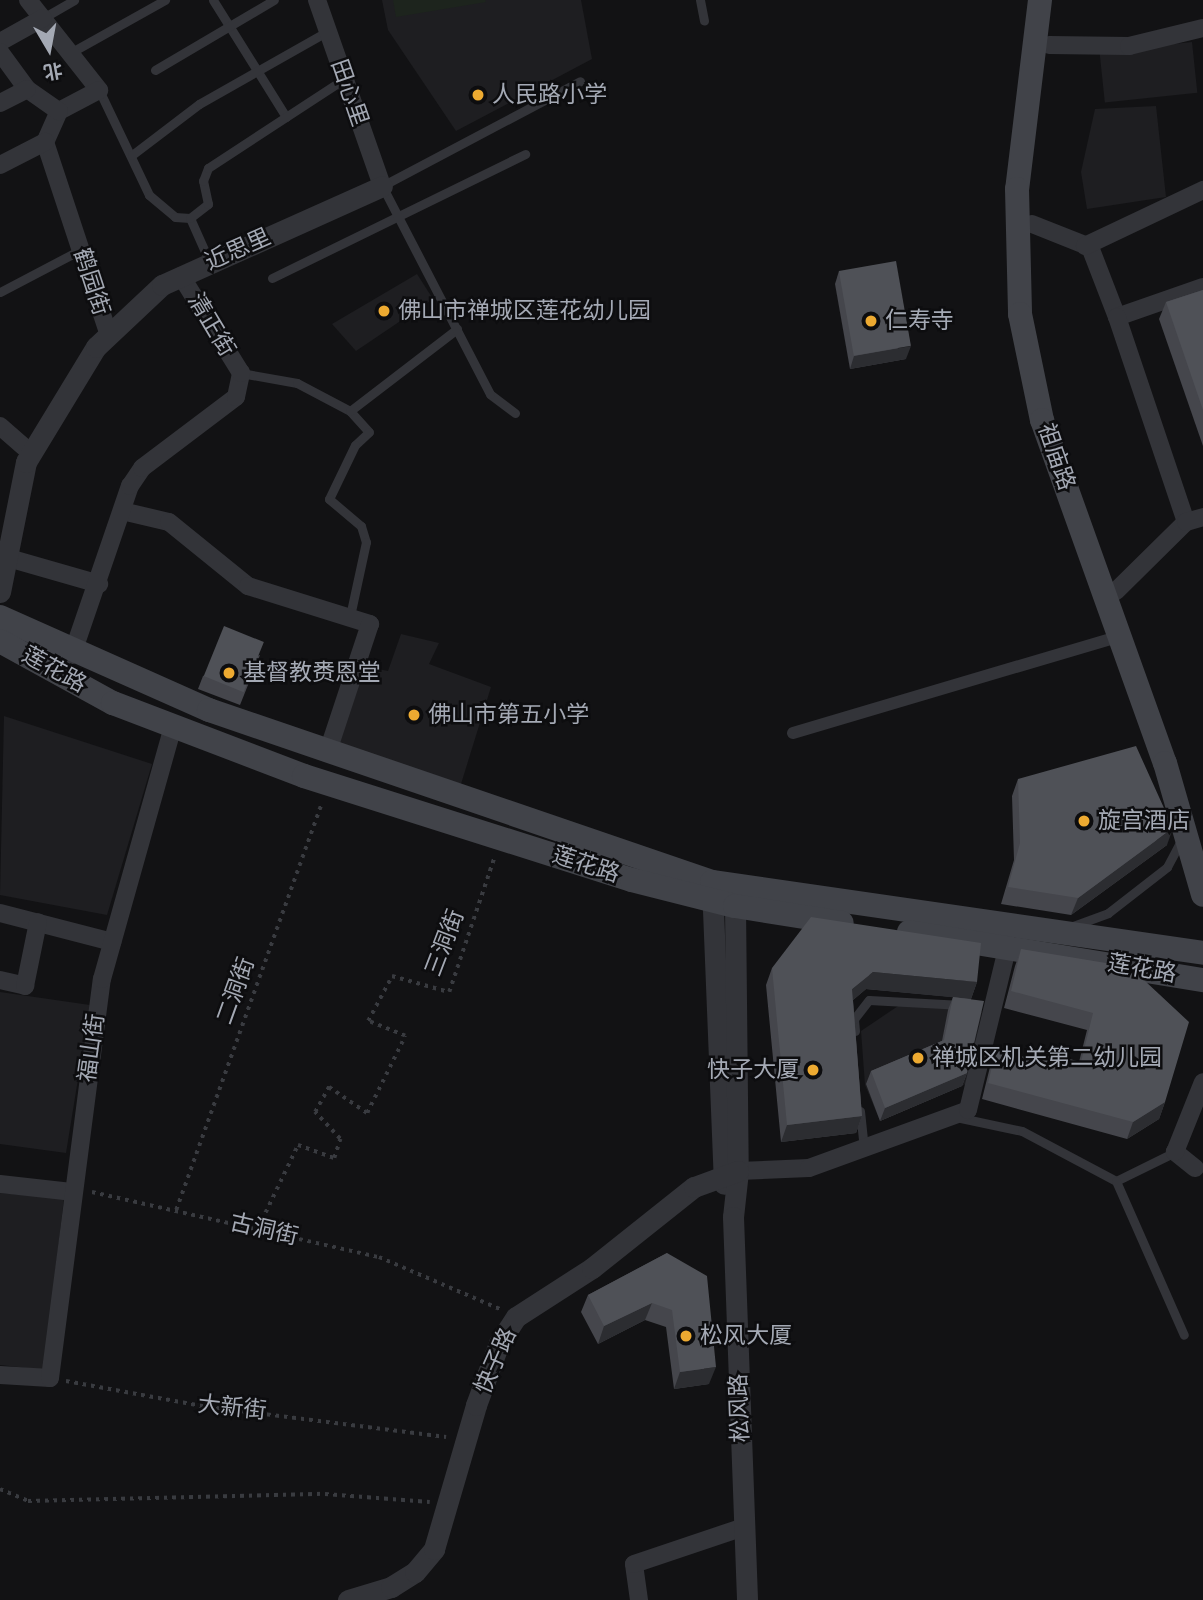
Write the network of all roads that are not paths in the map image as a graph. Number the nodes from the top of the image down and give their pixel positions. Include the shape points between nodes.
1 (27, 0) edge
2 (75, 0) edge
3 (164, 0) edge
4 (212, 0) edge
5 (274, 0) edge
6 (317, 0) edge
7 (700, 0) edge
8 (1040, 0) edge
9 (1055, 0) edge
10 (43, 18) junction
11 (704, 21) dead end
12 (227, 24) junction
13 (1203, 28) edge
14 (328, 32) junction
15 (0, 42) edge
16 (1049, 45) junction
17 (0, 52) edge
18 (70, 53) junction
19 (155, 70) dead end
20 (260, 71) junction
21 (344, 79) junction
22 (580, 80) dead end
23 (27, 89) junction
24 (99, 90) junction
25 (0, 103) edge
26 (59, 111) junction
27 (286, 117) junction
28 (45, 142) junction
29 (525, 154) dead end
30 (132, 155) junction
31 (0, 165) edge
32 (382, 186) junction
33 (1203, 190) edge
34 (399, 217) junction
35 (191, 219) junction
36 (1032, 224) junction
37 (1085, 246) junction
38 (80, 250) junction
39 (210, 263) junction
40 (181, 276) junction
41 (272, 278) dead end
42 (1203, 287) edge
43 (0, 292) edge
44 (1118, 317) junction
45 (457, 329) junction
46 (109, 335) junction
47 (241, 373) junction
48 (350, 411) junction
49 (515, 413) dead end
50 (0, 426) edge
51 (31, 453) junction
52 (122, 511) junction
53 (1194, 520) edge
54 (5, 557) junction
55 (99, 584) junction
56 (1116, 591) junction
57 (0, 592) edge
58 (350, 616) junction
59 (0, 617) edge
60 (1119, 636) junction
61 (0, 641) edge
62 (72, 655) junction
63 (173, 726) junction
64 (793, 733) dead end
65 (328, 751) junction
66 (1194, 830) edge
67 (724, 894) junction
68 (1203, 895) edge
69 (0, 913) edge
70 (38, 922) junction
71 (1052, 934) junction
72 (112, 942) junction
73 (1007, 946) junction
74 (1203, 953) edge
75 (1203, 979) edge
76 (0, 980) edge
77 (991, 1009) junction
78 (855, 1044) edge
79 (1203, 1082) edge
80 (858, 1093) edge
81 (952, 1116) junction
82 (864, 1149) junction
83 (1175, 1152) junction
84 (1199, 1166) edge
85 (730, 1172) junction
86 (1116, 1181) junction
87 (0, 1184) edge
88 (72, 1192) junction
89 (1184, 1335) dead end
90 (0, 1375) edge
91 (744, 1527) junction
92 (348, 1600) edge
93 (639, 1600) edge
94 (747, 1600) edge

1 - 10 street
2 - 10 lane
3 - 18 lane
4 - 12 lane
5 - 12 lane
6 - 14 street, 田心里
7 - 11 lane
8 - 60 main road, 祖庙路 via 1017,189 1020,314 1042,420
9 - 16 main road, 祖庙路
10 - 15 street
10 - 18 street
12 - 19 lane
12 - 20 lane
13 - 16 street via 1129,46
14 - 20 lane
14 - 21 street, 田心里
16 - 36 main road, 祖庙路
17 - 23 street
18 - 24 street
20 - 27 lane
20 - 30 lane via 199,104
21 - 27 lane
21 - 32 street, 田心里
22 - 32 lane
23 - 25 street
23 - 26 street
24 - 26 street
24 - 30 lane
26 - 28 street
27 - 35 lane via 208,168 203,181 208,204
28 - 31 street
28 - 38 street, 鹤园街
29 - 34 lane
30 - 35 lane via 149,195 176,217
32 - 34 lane
32 - 39 street, 近思里
33 - 37 street
34 - 41 lane
34 - 45 lane
35 - 39 lane
36 - 37 street
36 - 56 main road, 祖庙路 via 1033,307 1053,418
37 - 44 street
38 - 43 lane
38 - 46 street, 鹤园街
39 - 40 street, 近思里
40 - 46 street, 近思里 via 162,285
40 - 47 street, 清正街
42 - 44 street
44 - 53 street
45 - 48 lane
45 - 49 lane via 490,394
46 - 51 street, 鹤园街
47 - 48 lane via 297,383
47 - 52 street via 236,397 142,468
48 - 58 lane via 369,432 355,444 329,499 361,526 366,542
50 - 51 street
51 - 54 street, 鹤园街
52 - 55 street
52 - 58 street via 169,522 248,586
53 - 56 street
54 - 55 street
54 - 57 street, 鹤园街
55 - 62 street
56 - 66 main road, 祖庙路
58 - 65 street via 370,624
59 - 62 main road, 莲花路
60 - 64 street
60 - 66 main road, 祖庙路
61 - 63 main road, 莲花路 via 114,703
62 - 65 main road, 莲花路
63 - 67 main road, 莲花路 via 500,838
63 - 72 street, 福山街
65 - 67 main road, 莲花路
66 - 68 main road, 祖庙路
66 - 71 lane via 1167,867 1108,913
67 - 71 main road, 莲花路
67 - 73 main road, 莲花路
67 - 85 street
69 - 70 street
70 - 72 street
70 - 76 street via 25,986
71 - 74 main road, 莲花路
72 - 88 street, 福山街
73 - 75 main road, 莲花路
73 - 77 street
77 - 78 lane via 906,997 869,1000 854,1019
77 - 81 street via 968,1110
79 - 83 street
80 - 82 lane
81 - 82 street
81 - 86 lane via 1022,1131
82 - 85 street via 808,1168
83 - 84 street
83 - 86 lane
85 - 91 street, 松风路
85 - 92 street, 快子路 via 516,1317 499,1343 434,1549 415,1572
86 - 89 lane
87 - 88 street
88 - 90 street, 福山街 via 50,1378
91 - 93 street via 634,1564
91 - 94 street, 松风路

